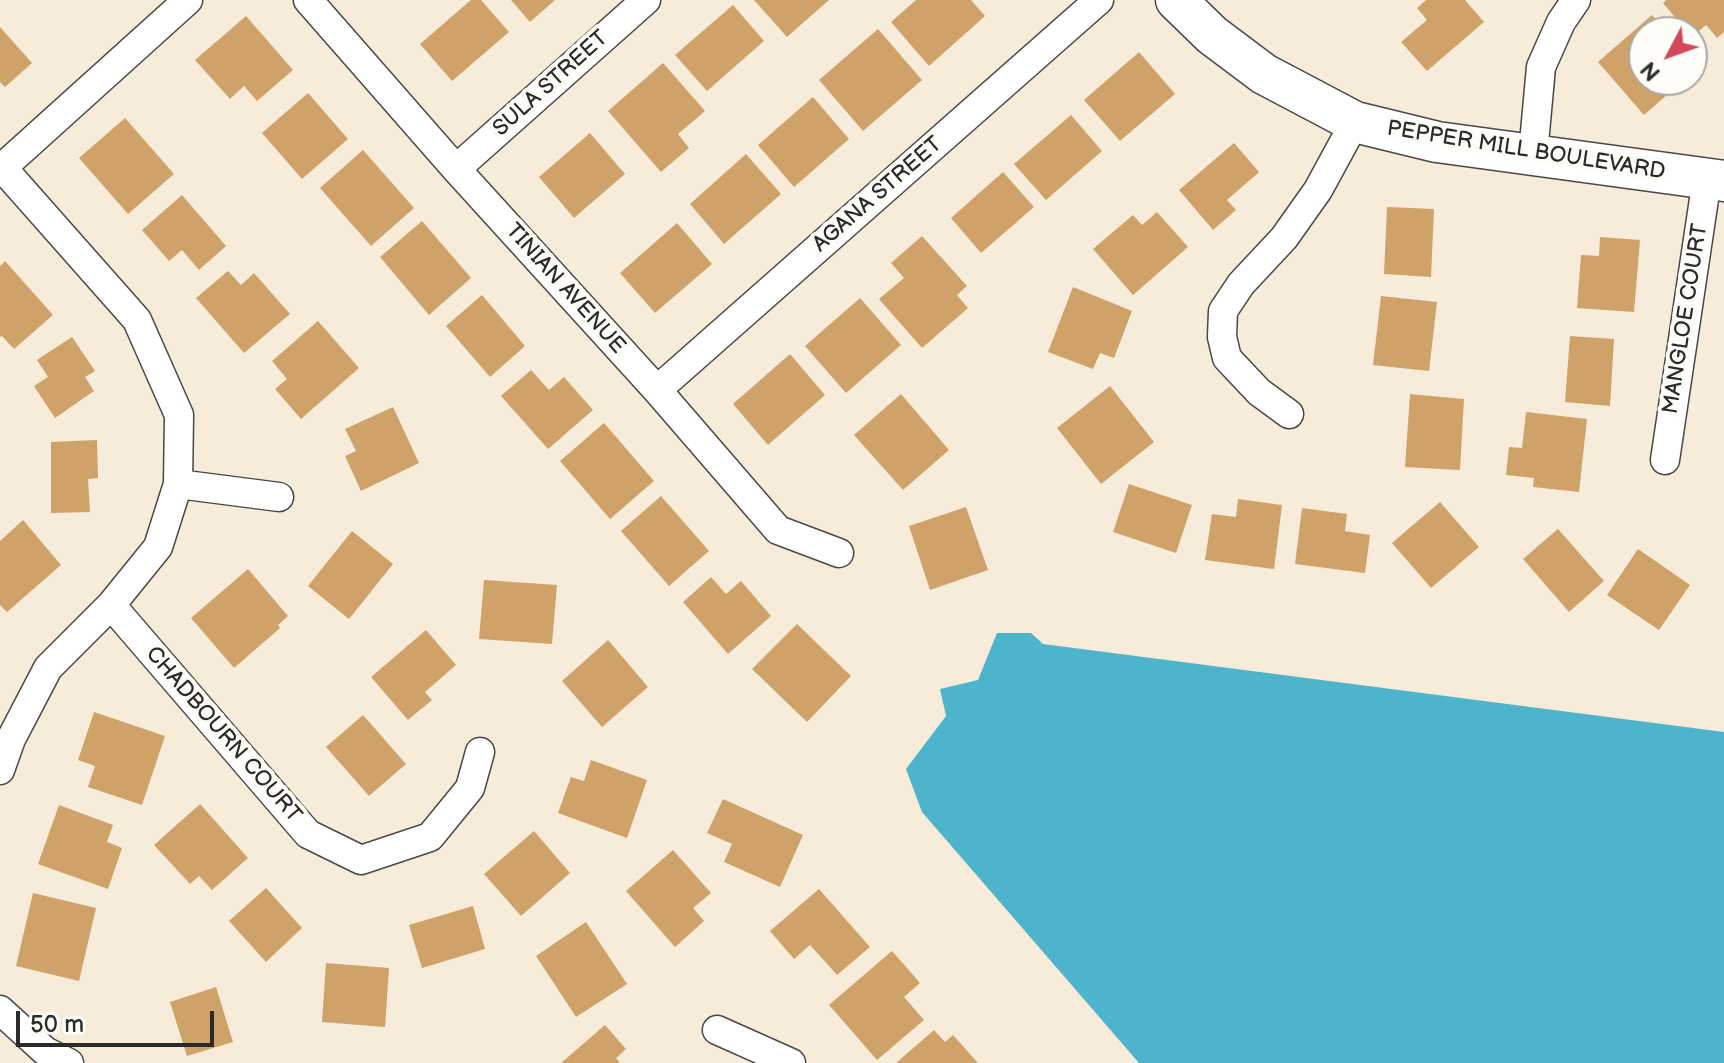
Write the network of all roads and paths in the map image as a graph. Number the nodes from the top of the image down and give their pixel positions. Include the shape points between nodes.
1 (188, 0) edge
2 (308, 0) edge
3 (646, 0) edge
4 (1099, 0) edge
5 (1176, 0) edge
6 (1576, 0) edge
7 (1355, 122) junction
8 (1533, 154) junction
9 (2, 166) edge
10 (456, 169) junction
11 (1716, 180) edge
12 (657, 390) junction
13 (1289, 414) dead end
14 (1665, 460) dead end
15 (178, 484) junction
16 (279, 497) dead end
17 (839, 553) dead end
18 (111, 605) junction
19 (480, 752) dead end
20 (0, 770) edge
21 (0, 1010) edge
22 (717, 1030) dead end
23 (69, 1063) edge
24 (791, 1063) edge

1 - 9 street
2 - 10 street, TINIAN AVENUE
3 - 10 street, SULA STREET
4 - 12 street, AGANA STREET
5 - 7 street, PEPPER MILL BOULEVARD via 1264,74
6 - 8 street via 1541,67
7 - 8 street, PEPPER MILL BOULEVARD via 1437,142
7 - 13 street via 1318,190 1223,311 1227,358
8 - 11 street, PEPPER MILL BOULEVARD
9 - 15 street via 137,320 179,415
10 - 12 street, TINIAN AVENUE
11 - 14 street, MANGLOE COURT
12 - 17 street, TINIAN AVENUE via 778,530
15 - 16 street
15 - 18 street via 158,547
18 - 19 street, CHADBOURN COURT via 308,834 361,860 430,837 470,788
18 - 20 street via 48,668
21 - 23 street via 45,1051
22 - 24 street

